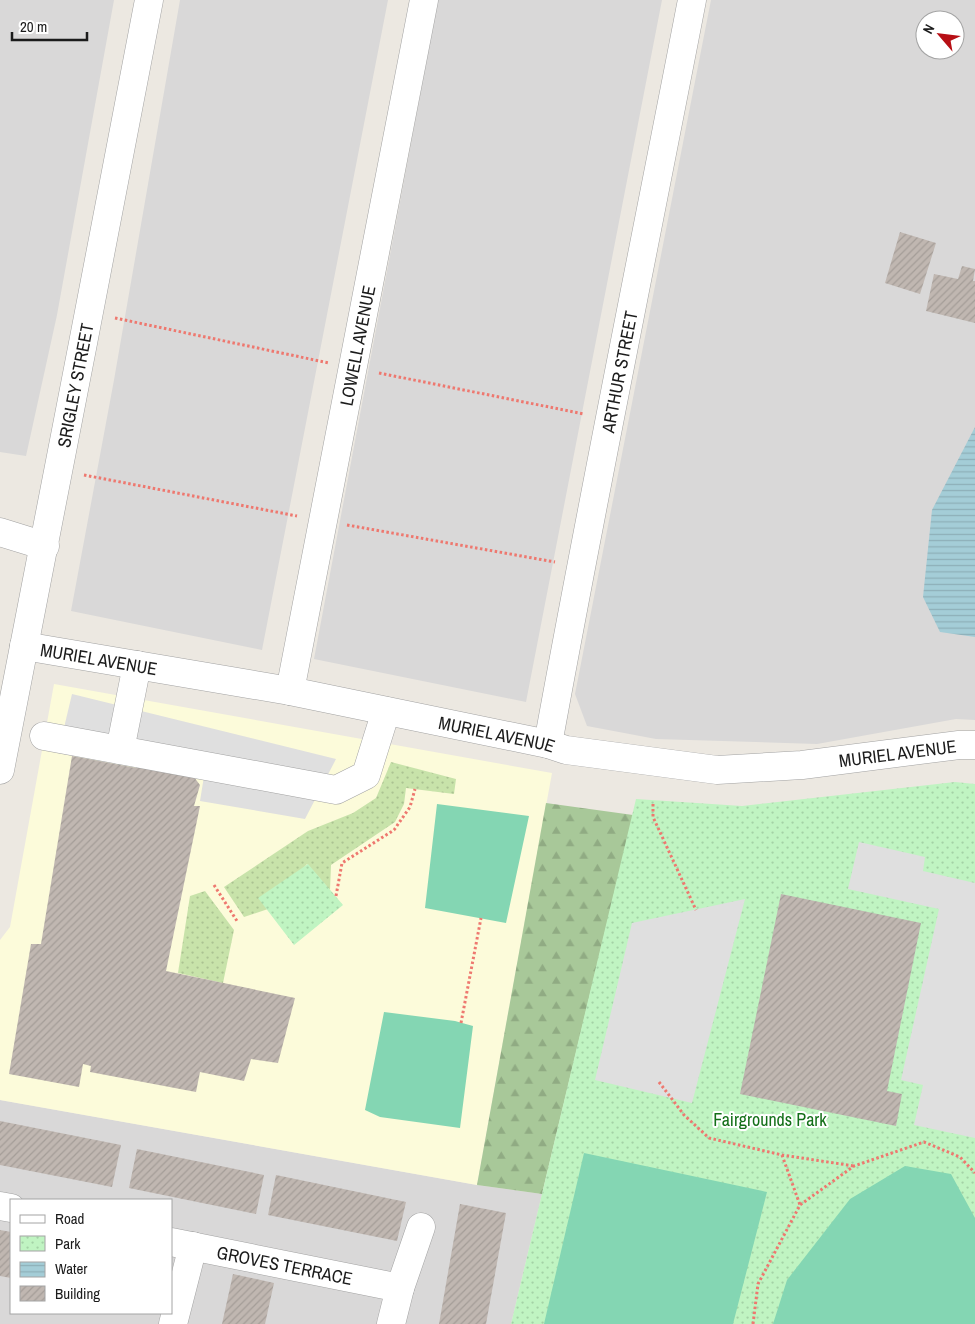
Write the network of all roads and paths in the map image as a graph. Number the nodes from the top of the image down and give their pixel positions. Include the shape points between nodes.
1 (149, 0) edge
2 (424, 0) edge
3 (692, 0) edge
4 (0, 532) edge
5 (45, 546) junction
6 (24, 646) junction
7 (137, 665) junction
8 (290, 691) junction
9 (386, 711) junction
10 (44, 736) dead end
11 (548, 744) junction
12 (975, 745) edge
13 (120, 750) junction
14 (1, 756) edge
15 (415, 789) dead end
16 (654, 804) dead end
17 (214, 885) dead end
18 (336, 896) dead end
19 (696, 910) dead end
20 (481, 918) dead end
21 (237, 921) dead end
22 (461, 1023) dead end
23 (659, 1082) dead end
24 (782, 1155) junction
25 (854, 1166) junction
26 (975, 1173) edge
27 (800, 1205) junction
28 (421, 1227) dead end
29 (182, 1244) edge
30 (400, 1288) junction
31 (173, 1324) edge
32 (392, 1324) edge
33 (753, 1324) edge

1 - 5 street, SRIGLEY STREET
2 - 8 street, LOWELL AVENUE
3 - 11 street, ARTHUR STREET
4 - 5 street
5 - 6 street, SRIGLEY STREET
6 - 7 street, MURIEL AVENUE
6 - 14 street, SRIGLEY STREET
7 - 8 street, MURIEL AVENUE
7 - 13 street
8 - 9 street, MURIEL AVENUE
9 - 11 street, MURIEL AVENUE
9 - 13 street via 366,775 336,790
10 - 13 street
11 - 12 street, MURIEL AVENUE via 566,750 717,770 802,765
15 - 18 path via 410,807 394,830 342,863
16 - 19 path via 653,817
17 - 21 path
20 - 22 path
23 - 24 path via 684,1115 709,1138
24 - 25 path
24 - 27 path
25 - 26 path via 924,1142 960,1157
25 - 27 path
27 - 33 path via 758,1284
28 - 30 street
29 - 30 street, GROVES TERRACE
29 - 31 street
30 - 32 street

